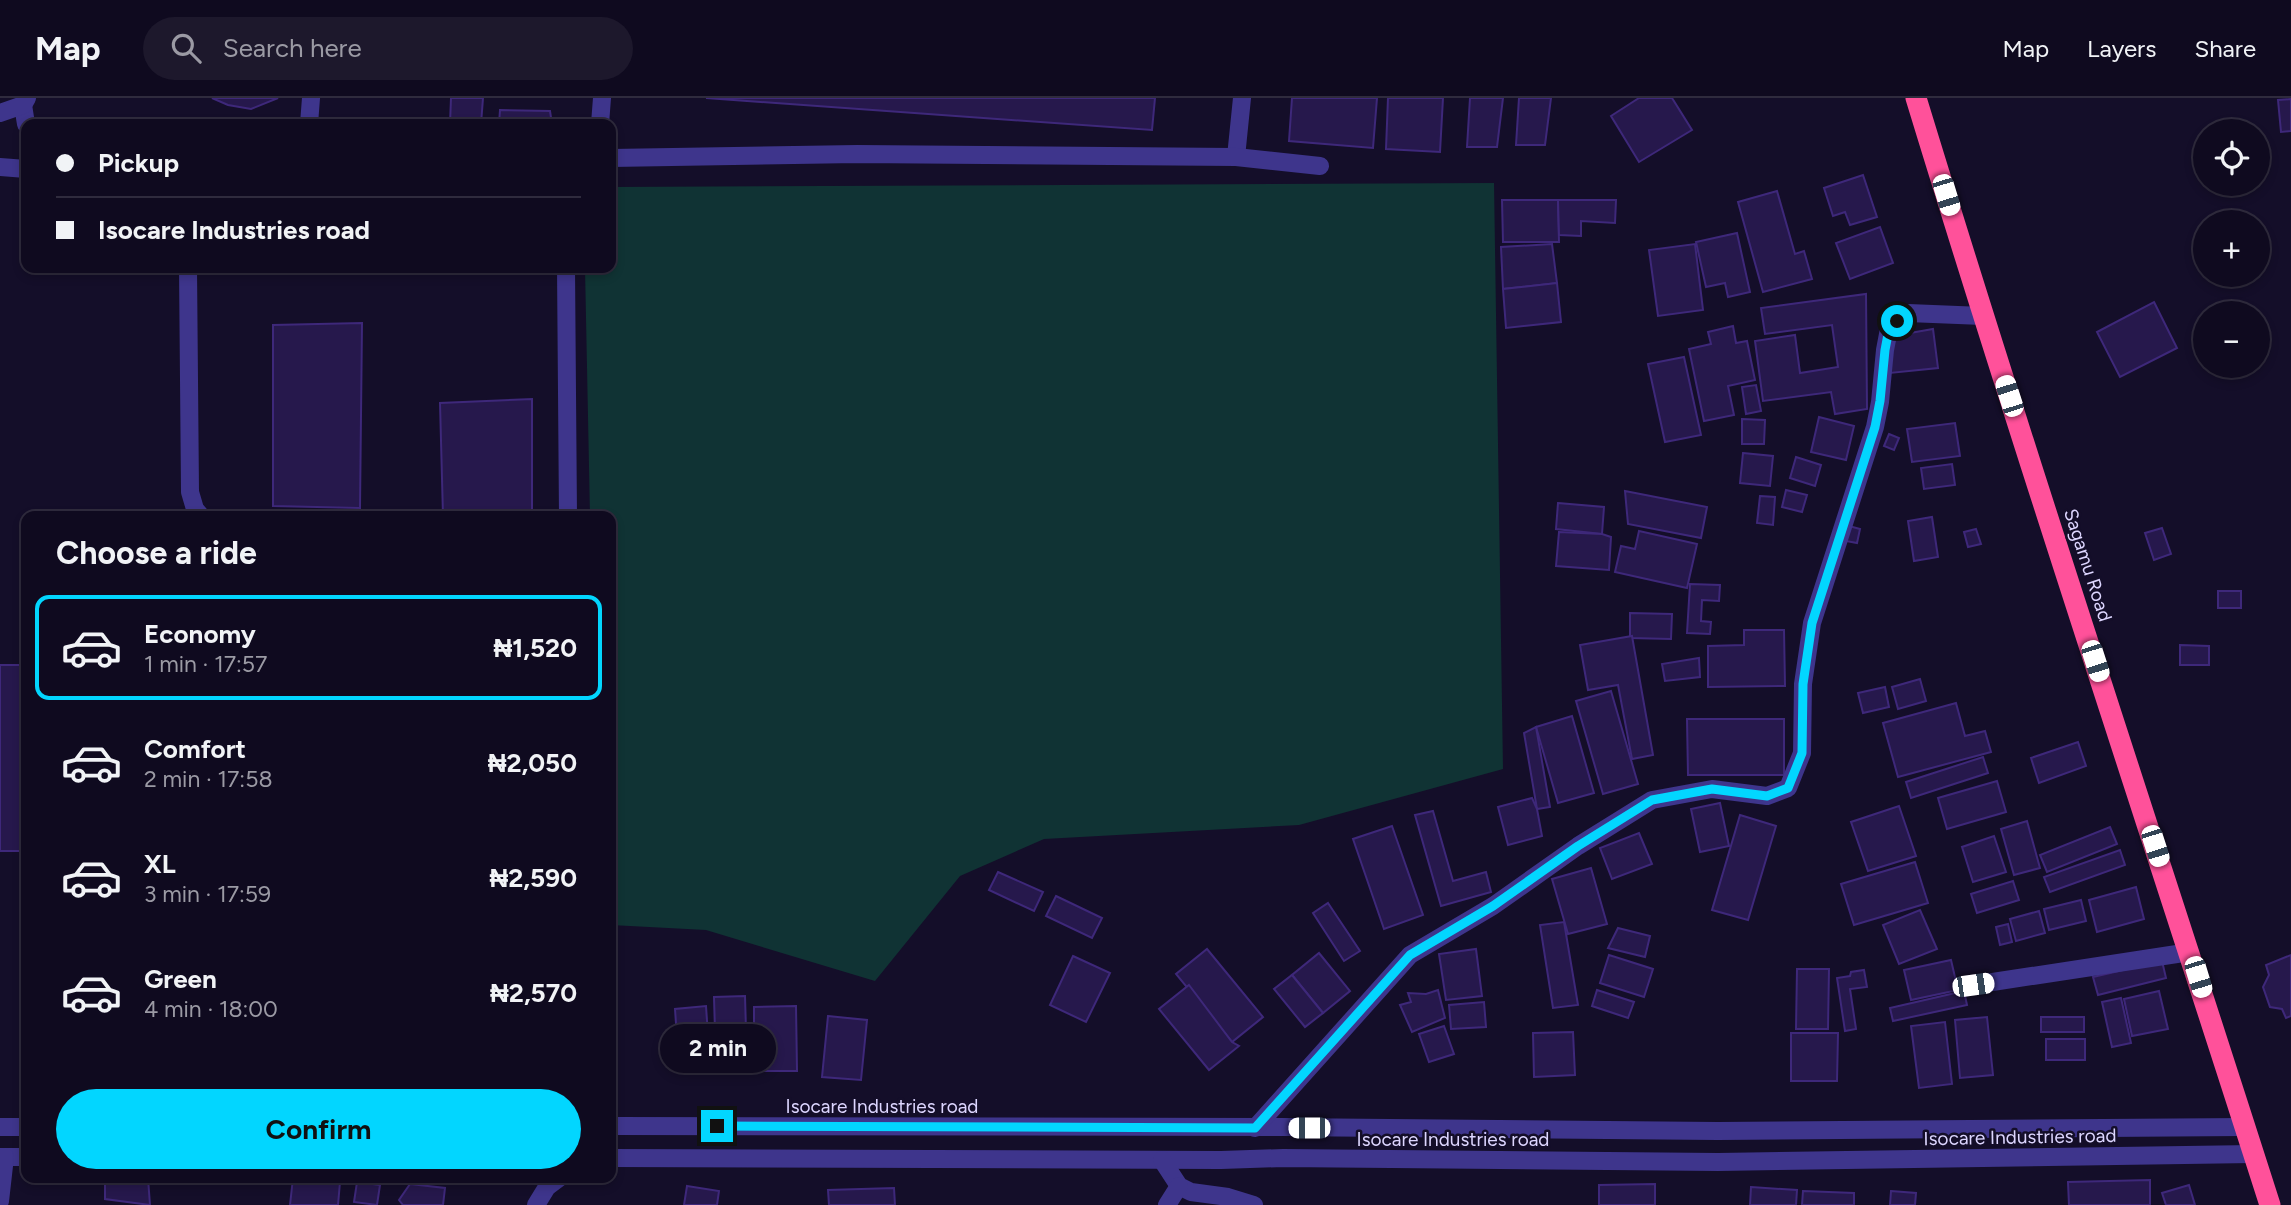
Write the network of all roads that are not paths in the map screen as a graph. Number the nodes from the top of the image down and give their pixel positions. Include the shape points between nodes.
1 (311, 98) edge
2 (602, 98) edge
3 (1242, 98) edge
4 (1916, 98) edge
5 (25, 101) edge
6 (0, 113) edge
7 (26, 119) edge
8 (309, 119) edge
9 (600, 119) edge
10 (1236, 157) junction
11 (616, 158) edge
12 (1320, 166) dead end
13 (0, 167) edge
14 (21, 169) edge
15 (188, 273) edge
16 (566, 273) edge
17 (1983, 316) junction
18 (197, 511) edge
19 (568, 511) edge
20 (2190, 952) junction
21 (1973, 985) dead end
22 (0, 1126) edge
23 (21, 1126) edge
24 (616, 1126) edge
25 (637, 1126) junction
26 (2244, 1126) junction
27 (1255, 1128) junction
28 (1717, 1131) junction
29 (2253, 1154) junction
30 (3, 1157) edge
31 (21, 1157) edge
32 (639, 1157) junction
33 (616, 1158) edge
34 (1162, 1160) junction
35 (1718, 1162) junction
36 (552, 1183) edge
37 (1179, 1186) junction
38 (0, 1201) edge
39 (536, 1205) edge
40 (1167, 1205) edge
41 (1254, 1205) edge
42 (2270, 1205) edge

1 - 8 street
2 - 9 street
3 - 10 street
4 - 17 highway, Sagamu Road
5 - 6 street
5 - 7 street
10 - 11 street via 857,154
10 - 12 street
13 - 14 street
15 - 18 street via 190,492
16 - 19 street
17 - 20 highway, Sagamu Road
17 - 27 street via 1908,313 1889,329 1875,427 1812,623 1803,684 1802,753 1788,788 1767,796 1712,789 1652,800 1578,846 1493,906 1410,955
20 - 21 street
20 - 26 highway, Sagamu Road
22 - 23 street
24 - 25 street, Isocare Industries road
25 - 27 street, Isocare Industries road
25 - 32 street
26 - 28 street, Isocare Industries road
26 - 29 highway, Sagamu Road
27 - 28 street, Isocare Industries road
28 - 35 street
29 - 35 street, Isocare Industries road
29 - 42 highway, Sagamu Road
30 - 31 street
30 - 38 street
32 - 33 street, Isocare Industries road
32 - 34 street, Isocare Industries road
34 - 35 street, Isocare Industries road
34 - 37 street
36 - 39 street
37 - 40 street
37 - 41 street

